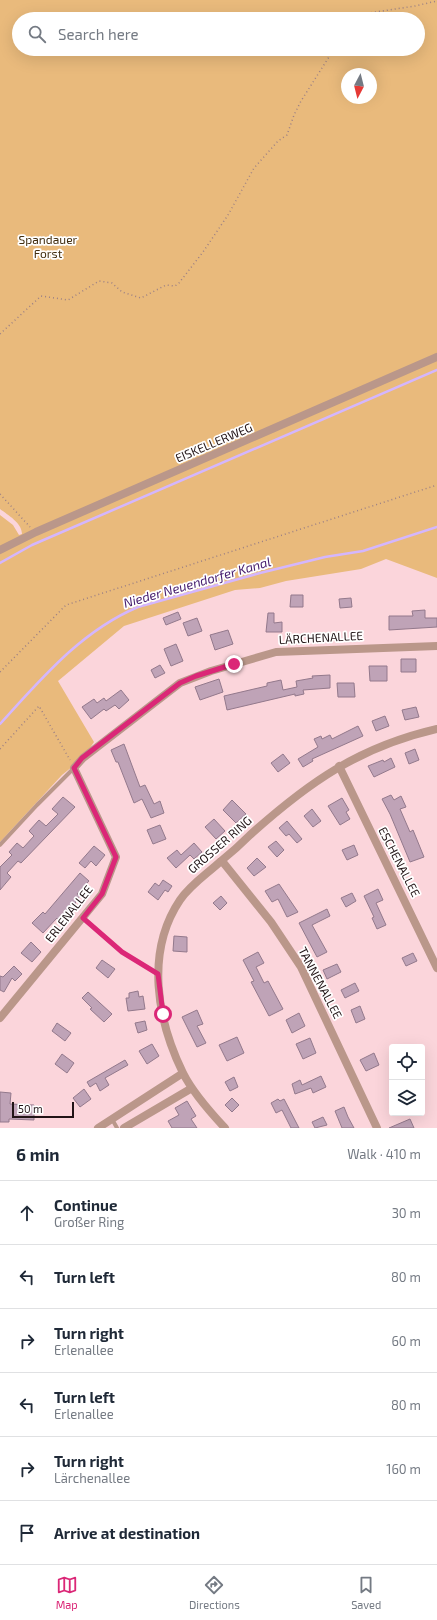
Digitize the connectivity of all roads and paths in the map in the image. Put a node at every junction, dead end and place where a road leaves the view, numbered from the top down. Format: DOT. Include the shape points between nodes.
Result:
graph roads {
  1 [pos="437,1"];
  2 [pos="376,12"];
  3 [pos="330,56"];
  4 [pos="0,334"];
  5 [pos="437,357"];
  6 [pos="437,485"];
  7 [pos="0,494"];
  8 [pos="36,532"];
  9 [pos="0,550"];
  10 [pos="437,646"];
  11 [pos="0,672"];
  12 [pos="437,729"];
  13 [pos="0,749"];
  14 [pos="339,766"];
  15 [pos="74,768"];
  16 [pos="0,845"];
  17 [pos="222,861"];
  18 [pos="83,918"];
  19 [pos="437,968"];
  20 [pos="158,974"];
  21 [pos="0,1018"];
  22 [pos="183,1073"];
  23 [pos="192,1088"];
  24 [pos="112,1119"];
  25 [pos="98,1128"];
  26 [pos="117,1128"];
  27 [pos="124,1128"];
  28 [pos="225,1128"];
  29 [pos="377,1128"];
  1 -- 2 [label="path"];
  3 -- 4 [label="path" via="301,101 288,135 278,141 254,168 228,215 179,283 175,286 166,285 141,298 122,292 112,283 100,281 68,300 41,296"];
  5 -- 8 [label="street, EISKELLERWEG"];
  6 -- 11 [label="path" via="66,605"];
  7 -- 8 [label="path"];
  8 -- 9 [label="street, EISKELLERWEG"];
  10 -- 15 [label="street, LÄRCHENALLEE" via="276,652 196,676 180,683 82,758"];
  12 -- 14 [label="street, GROSSER RING" via="393,742"];
  13 -- 15 [label="path" via="39,706"];
  14 -- 17 [label="street, GROSSER RING" via="311,783"];
  14 -- 19 [label="street, ESCHENALLEE"];
  15 -- 16 [label="lane"];
  15 -- 18 [label="street, ERLENALLEE" via="116,857 102,894"];
  17 -- 20 [label="street, GROSSER RING" via="180,899 168,919 159,951"];
  17 -- 29 [label="street, TANNENALLEE" via="271,922 301,967"];
  18 -- 20 [label="path" via="122,952"];
  18 -- 21 [label="street, ERLENALLEE"];
  20 -- 22 [label="street, GROSSER RING" via="168,1034"];
  22 -- 23 [label="street, GROSSER RING"];
  22 -- 24 [label="street"];
  23 -- 27 [label="street"];
  23 -- 28 [label="street, GROSSER RING"];
  24 -- 25 [label="street"];
  24 -- 26 [label="lane"];
}
